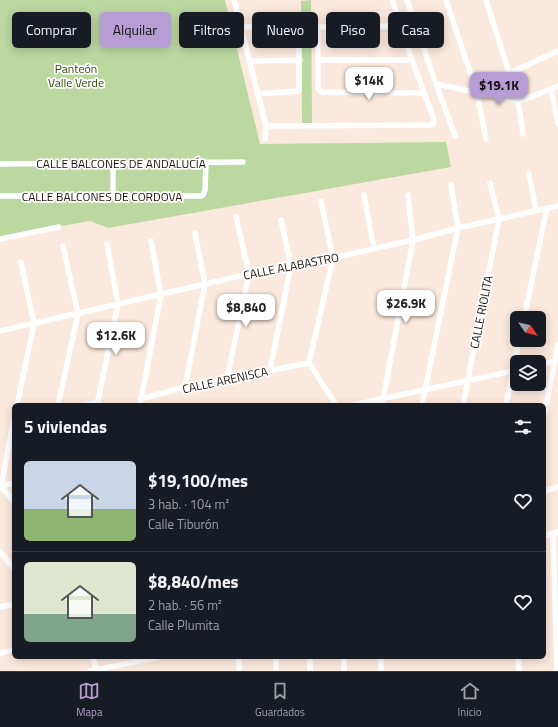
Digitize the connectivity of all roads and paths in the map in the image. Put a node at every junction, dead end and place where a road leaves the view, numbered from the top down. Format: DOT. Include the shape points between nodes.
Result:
graph roads {
  1 [pos="234,0"];
  2 [pos="392,0"];
  3 [pos="407,0"];
  4 [pos="446,0"];
  5 [pos="486,0"];
  6 [pos="237,12"];
  7 [pos="396,12"];
  8 [pos="388,26"];
  9 [pos="244,27"];
  10 [pos="244,40"];
  11 [pos="408,48"];
  12 [pos="558,51"];
  13 [pos="300,60"];
  14 [pos="318,60"];
  15 [pos="412,60"];
  16 [pos="249,61"];
  17 [pos="510,73"];
  18 [pos="436,84"];
  19 [pos="558,86"];
  20 [pos="551,89"];
  21 [pos="424,92"];
  22 [pos="477,92"];
  23 [pos="257,94"];
  24 [pos="518,101"];
  25 [pos="558,124"];
  26 [pos="266,126"];
  27 [pos="523,134"];
  28 [pos="455,136"];
  29 [pos="265,139"];
  30 [pos="486,139"];
  31 [pos="243,162"];
  32 [pos="206,163"];
  33 [pos="0,164"];
  34 [pos="113,164"];
  35 [pos="529,174"];
  36 [pos="490,183"];
  37 [pos="450,185"];
  38 [pos="364,195"];
  39 [pos="408,195"];
  40 [pos="0,196"];
  41 [pos="113,196"];
  42 [pos="321,201"];
  43 [pos="558,206"];
  44 [pos="547,208"];
  45 [pos="536,210"];
  46 [pos="236,217"];
  47 [pos="499,219"];
  48 [pos="281,220"];
  49 [pos="59,227"];
  50 [pos="458,228"];
  51 [pos="195,234"];
  52 [pos="0,239"];
  53 [pos="413,240"];
  54 [pos="151,241"];
  55 [pos="107,244"];
  56 [pos="64,246"];
  57 [pos="374,249"];
  58 [pos="333,258"];
  59 [pos="21,262"];
  60 [pos="290,266"];
  61 [pos="249,274"];
  62 [pos="205,284"];
  63 [pos="161,295"];
  64 [pos="118,304"];
  65 [pos="525,311"];
  66 [pos="78,314"];
  67 [pos="34,324"];
  68 [pos="0,331"];
  69 [pos="558,345"];
  70 [pos="556,361"];
  71 [pos="309,363"];
  72 [pos="546,363"];
  73 [pos="270,370"];
  74 [pos="510,371"];
  75 [pos="227,378"];
  76 [pos="468,380"];
  77 [pos="185,387"];
  78 [pos="510,389"];
  79 [pos="425,390"];
  80 [pos="383,398"];
  81 [pos="141,402"];
  82 [pos="17,403"];
  83 [pos="58,403"];
  84 [pos="98,403"];
  85 [pos="335,403"];
  86 [pos="362,403"];
  87 [pos="382,403"];
  88 [pos="422,403"];
  89 [pos="463,403"];
  90 [pos="507,403"];
  91 [pos="546,405"];
  92 [pos="12,432"];
  93 [pos="12,483"];
  94 [pos="1,486"];
  95 [pos="558,487"];
  96 [pos="546,490"];
  97 [pos="12,500"];
  98 [pos="556,533"];
  99 [pos="546,536"];
  100 [pos="0,551"];
  101 [pos="12,566"];
  102 [pos="12,604"];
  103 [pos="0,607"];
  104 [pos="12,650"];
  105 [pos="0,653"];
  106 [pos="93,659"];
  107 [pos="150,659"];
  108 [pos="239,659"];
  109 [pos="276,659"];
  110 [pos="310,659"];
  111 [pos="344,659"];
  112 [pos="381,659"];
  113 [pos="518,659"];
  114 [pos="94,671"];
  115 [pos="239,671"];
  116 [pos="276,671"];
  117 [pos="310,671"];
  118 [pos="344,671"];
  119 [pos="381,671"];
  120 [pos="518,671"];
  121 [pos="557,671"];
  1 -- 6 [label="street"];
  2 -- 7 [label="street"];
  3 -- 18 [label="street"];
  4 -- 22 [label="street"];
  5 -- 17 [label="street"];
  8 -- 14 [label="street" via="318,28"];
  9 -- 13 [label="street" via="298,28"];
  10 -- 16 [label="street"];
  11 -- 15 [label="street"];
  12 -- 17 [label="street"];
  13 -- 16 [label="street"];
  13 -- 23 [label="street" via="299,91"];
  14 -- 15 [label="street"];
  14 -- 21 [label="street" via="321,92"];
  15 -- 21 [label="street"];
  16 -- 23 [label="street"];
  17 -- 24 [label="street"];
  18 -- 22 [label="street"];
  18 -- 28 [label="street"];
  19 -- 20 [label="street"];
  20 -- 24 [label="street"];
  20 -- 25 [label="street"];
  21 -- 26 [label="street" via="434,120 432,125"];
  22 -- 24 [label="street"];
  22 -- 30 [label="street"];
  23 -- 26 [label="street"];
  24 -- 27 [label="street"];
  26 -- 29 [label="street"];
  31 -- 32 [label="street, CALLE BALCONES DE ANDALUCÍA"];
  32 -- 34 [label="street, CALLE BALCONES DE ANDALUCÍA"];
  32 -- 41 [label="street, CALLE BALCONES DE CORDOVA" via="203,195"];
  33 -- 34 [label="street, CALLE BALCONES DE ANDALUCÍA"];
  34 -- 41 [label="street"];
  35 -- 45 [label="street"];
  36 -- 47 [label="street"];
  37 -- 50 [label="street"];
  38 -- 57 [label="street"];
  39 -- 53 [label="street"];
  40 -- 41 [label="street, CALLE BALCONES DE CORDOVA"];
  42 -- 58 [label="street"];
  43 -- 44 [label="street, CALLE ALABASTRO"];
  44 -- 45 [label="street, CALLE ALABASTRO"];
  44 -- 65 [label="street"];
  45 -- 47 [label="street, CALLE ALABASTRO"];
  46 -- 61 [label="street"];
  47 -- 50 [label="street, CALLE ALABASTRO"];
  47 -- 76 [label="street, CALLE RIOLITA"];
  48 -- 60 [label="street"];
  49 -- 52 [label="street"];
  50 -- 53 [label="street, CALLE ALABASTRO"];
  50 -- 79 [label="street"];
  51 -- 62 [label="street"];
  53 -- 57 [label="street, CALLE ALABASTRO"];
  53 -- 80 [label="street"];
  54 -- 63 [label="street"];
  55 -- 64 [label="street"];
  56 -- 66 [label="street"];
  57 -- 58 [label="street, CALLE ALABASTRO"];
  58 -- 60 [label="street, CALLE ALABASTRO"];
  58 -- 71 [label="street"];
  59 -- 67 [label="street"];
  60 -- 61 [label="street, CALLE ALABASTRO"];
  60 -- 73 [label="street"];
  61 -- 62 [label="street, CALLE ALABASTRO"];
  61 -- 75 [label="street"];
  62 -- 63 [label="street, CALLE ALABASTRO"];
  62 -- 77 [label="street"];
  63 -- 64 [label="street, CALLE ALABASTRO"];
  63 -- 81 [label="street"];
  64 -- 66 [label="street, CALLE ALABASTRO"];
  64 -- 84 [label="street"];
  66 -- 67 [label="street, CALLE ALABASTRO"];
  66 -- 83 [label="street"];
  67 -- 68 [label="street, CALLE ALABASTRO"];
  67 -- 82 [label="street"];
  69 -- 70 [label="street"];
  70 -- 72 [label="street"];
  70 -- 91 [label="street"];
  71 -- 73 [label="street, CALLE ARENISCA"];
  71 -- 85 [label="street"];
  73 -- 75 [label="street, CALLE ARENISCA"];
  74 -- 76 [label="street"];
  75 -- 77 [label="street, CALLE ARENISCA"];
  76 -- 79 [label="street"];
  76 -- 89 [label="street, CALLE RIOLITA"];
  77 -- 81 [label="street, CALLE ARENISCA"];
  78 -- 90 [label="street"];
  79 -- 80 [label="street"];
  79 -- 88 [label="street"];
  80 -- 86 [label="street"];
  80 -- 87 [label="street"];
  92 -- 94 [label="street"];
  93 -- 94 [label="street"];
  94 -- 97 [label="street"];
  95 -- 96 [label="street"];
  98 -- 99 [label="street"];
  98 -- 121 [label="street"];
  100 -- 101 [label="street"];
  102 -- 103 [label="street"];
  104 -- 105 [label="street"];
  106 -- 114 [label="street"];
  107 -- 114 [label="street"];
  108 -- 115 [label="street"];
  109 -- 116 [label="street"];
  110 -- 117 [label="street"];
  111 -- 118 [label="street"];
  112 -- 119 [label="street"];
  113 -- 120 [label="street"];
}
